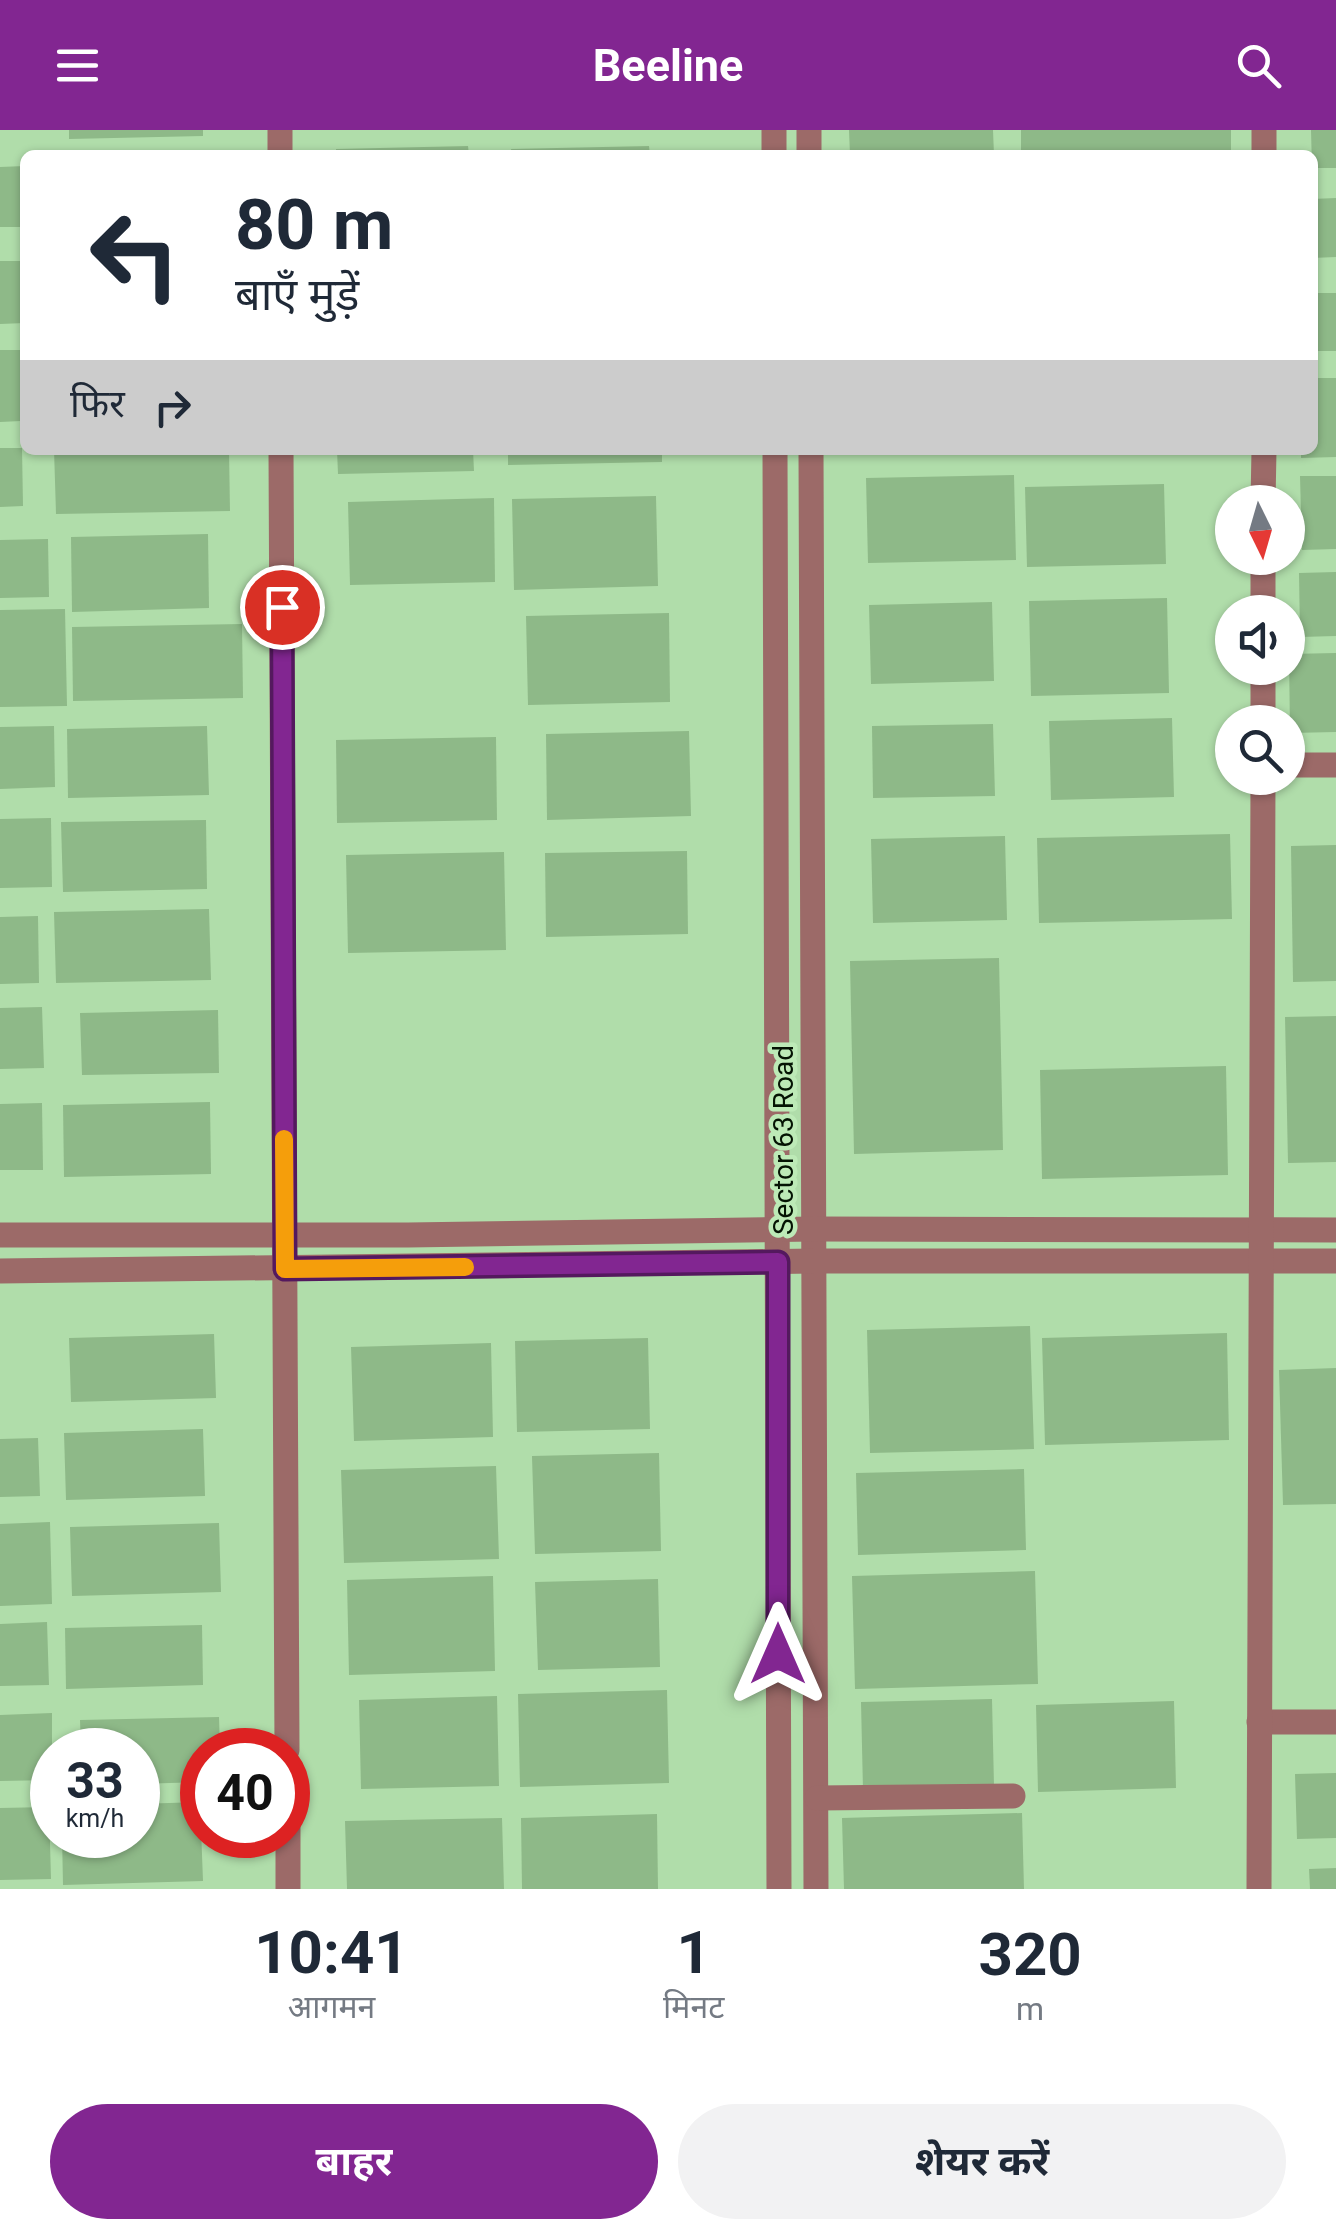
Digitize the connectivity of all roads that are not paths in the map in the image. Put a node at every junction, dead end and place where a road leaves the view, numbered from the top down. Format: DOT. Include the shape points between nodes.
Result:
graph roads {
  1 [pos="281,455"];
  2 [pos="775,455"];
  3 [pos="810,455"];
  4 [pos="1264,455"];
  5 [pos="1264,485"];
  6 [pos="1305,765"];
  7 [pos="1336,766"];
  8 [pos="1263,795"];
  9 [pos="814,1228"];
  10 [pos="777,1230"];
  11 [pos="1259,1230"];
  12 [pos="1336,1230"];
  13 [pos="0,1235"];
  14 [pos="285,1235"];
  15 [pos="814,1261"];
  16 [pos="1259,1261"];
  17 [pos="1336,1261"];
  18 [pos="778,1262"];
  19 [pos="285,1269"];
  20 [pos="0,1270"];
  21 [pos="1259,1722"];
  22 [pos="1336,1722"];
  23 [pos="287,1728"];
  24 [pos="1014,1796"];
  25 [pos="817,1798"];
  26 [pos="288,1858"];
  27 [pos="288,1889"];
  28 [pos="779,1889"];
  29 [pos="816,1889"];
  30 [pos="1259,1889"];
  1 -- 14 [label="street"];
  2 -- 10 [label="street, Sector 63 Road"];
  3 -- 9 [label="street, Sector 63 Road"];
  4 -- 5 [label="street"];
  6 -- 7 [label="street"];
  8 -- 11 [label="street"];
  9 -- 10 [label="street"];
  9 -- 11 [label="street"];
  9 -- 15 [label="street, Sector 63 Road"];
  10 -- 14 [label="street"];
  10 -- 18 [label="street, Sector 63 Road"];
  11 -- 12 [label="street"];
  11 -- 16 [label="street"];
  13 -- 14 [label="street"];
  14 -- 19 [label="street"];
  15 -- 16 [label="street"];
  15 -- 18 [label="street"];
  15 -- 25 [label="street, Sector 63 Road"];
  16 -- 17 [label="street"];
  16 -- 21 [label="street"];
  18 -- 19 [label="street"];
  18 -- 28 [label="street, Sector 63 Road"];
  19 -- 20 [label="street"];
  19 -- 23 [label="street"];
  21 -- 22 [label="street"];
  21 -- 30 [label="street"];
  24 -- 25 [label="street"];
  25 -- 29 [label="street, Sector 63 Road"];
  26 -- 27 [label="street"];
}
